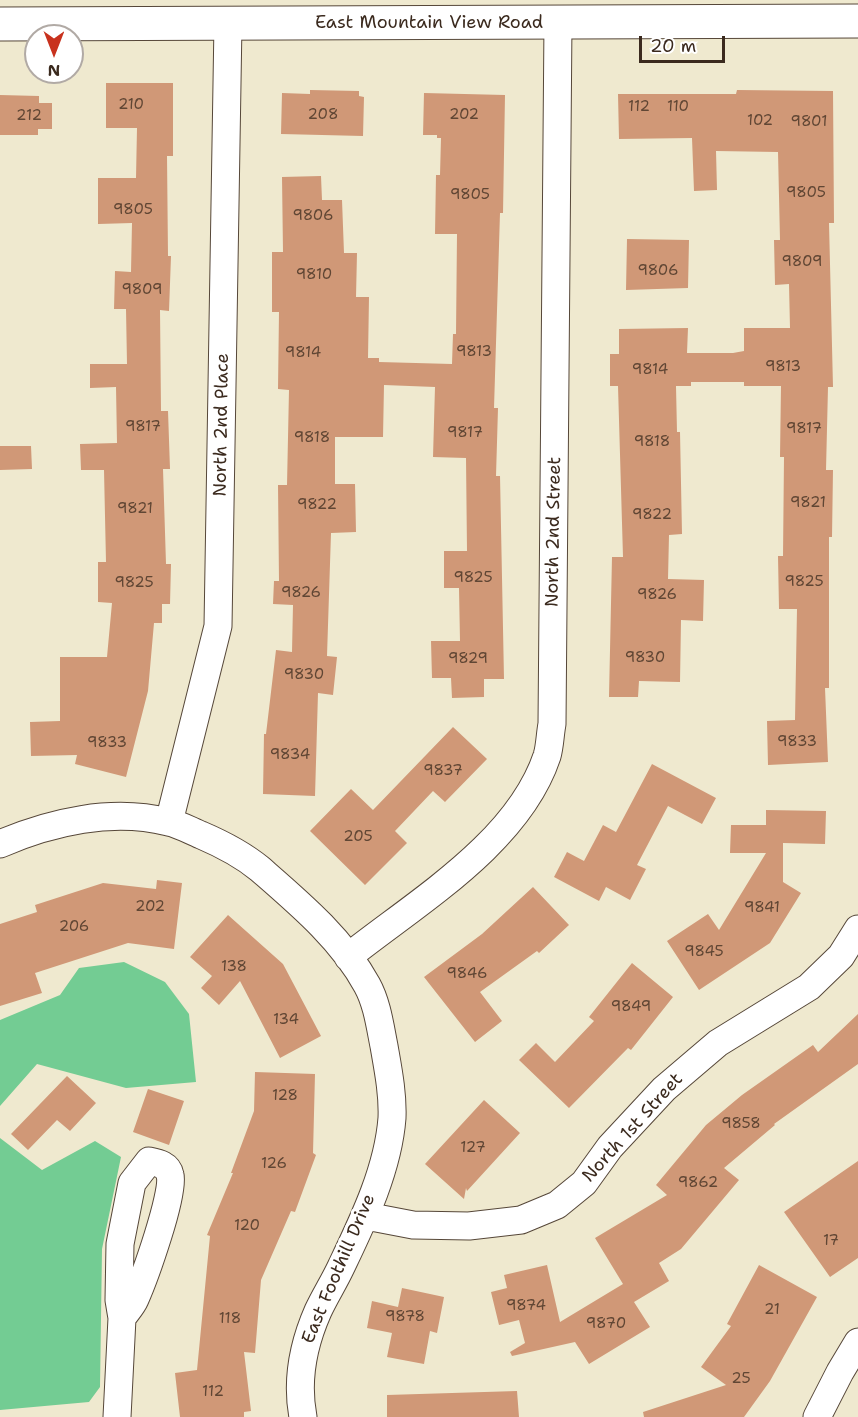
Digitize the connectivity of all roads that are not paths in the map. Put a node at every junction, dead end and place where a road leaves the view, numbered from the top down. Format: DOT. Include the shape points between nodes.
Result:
graph roads {
  1 [pos="574,15"];
  2 [pos="858,21"];
  3 [pos="228,23"];
  4 [pos="0,24"];
  5 [pos="169,822"];
  6 [pos="0,844"];
  7 [pos="858,929"];
  8 [pos="348,957"];
  9 [pos="366,1216"];
  10 [pos="122,1318"];
  11 [pos="858,1342"];
  12 [pos="117,1417"];
  13 [pos="303,1417"];
  14 [pos="817,1417"];
  1 -- 2 [label="street, East Mountain View Road"];
  1 -- 3 [label="street, East Mountain View Road"];
  1 -- 8 [label="street, North 2nd Street" via="552,724 547,755 530,792 489,842 449,880"];
  3 -- 4 [label="street, East Mountain View Road"];
  3 -- 5 [label="street, North 2nd Place" via="218,626"];
  5 -- 6 [label="street, East Foothill Drive" via="86,819 57,823"];
  5 -- 8 [label="street, East Foothill Drive" via="250,861 308,912"];
  7 -- 9 [label="street, North 1st Street" via="841,956 809,987 718,1043 664,1089 584,1183 557,1205 520,1220 469,1226 413,1225"];
  8 -- 9 [label="street, East Foothill Drive" via="368,986 380,1025 392,1117 385,1157"];
  9 -- 13 [label="street, East Foothill Drive" via="318,1310 304,1351 299,1376"];
  10 -- 10 [label="street" via="134,1302 159,1233 171,1186 170,1173 163,1164 149,1161 132,1183 120,1244 118,1300"];
  10 -- 12 [label="street"];
  11 -- 14 [label="street"];
}
